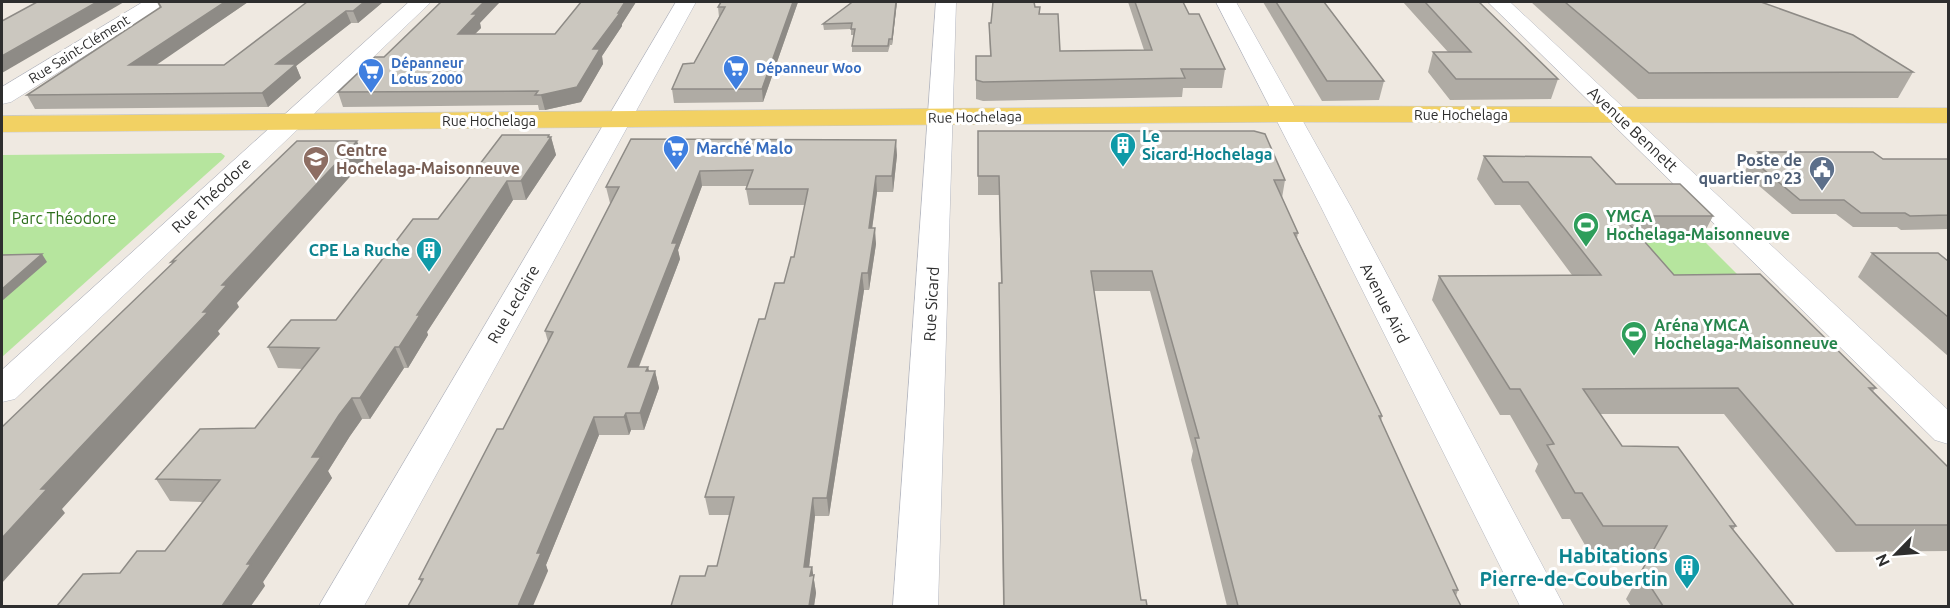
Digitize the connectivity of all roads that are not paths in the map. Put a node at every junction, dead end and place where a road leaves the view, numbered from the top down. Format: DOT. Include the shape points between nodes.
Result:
graph roads {
  1 [pos="157,2"];
  2 [pos="421,2"];
  3 [pos="686,2"];
  4 [pos="946,2"];
  5 [pos="1226,2"];
  6 [pos="1498,2"];
  7 [pos="2,97"];
  8 [pos="1948,116"];
  9 [pos="2,124"];
  10 [pos="1291,124"];
  11 [pos="1628,124"];
  12 [pos="941,127"];
  13 [pos="614,129"];
  14 [pos="279,131"];
  15 [pos="1948,131"];
  16 [pos="2,142"];
  17 [pos="2,390"];
  18 [pos="1948,431"];
  19 [pos="341,606"];
  20 [pos="915,606"];
  21 [pos="1542,606"];
  1 -- 7 [label="street, Rue Saint-Clément"];
  2 -- 14 [label="street, Rue Théodore"];
  3 -- 13 [label="street, Rue Leclaire"];
  4 -- 12 [label="street, Rue Sicard"];
  5 -- 10 [label="street, Avenue Aird"];
  6 -- 11 [label="street, Avenue Bennett"];
  8 -- 11 [label="main road, Rue Hochelaga"];
  9 -- 14 [label="main road, Rue Hochelaga"];
  10 -- 11 [label="main road, Rue Hochelaga"];
  10 -- 12 [label="main road, Rue Hochelaga"];
  10 -- 21 [label="street, Avenue Aird"];
  11 -- 15 [label="main road, Rue Hochelaga"];
  11 -- 18 [label="street, Avenue Bennett"];
  12 -- 13 [label="main road, Rue Hochelaga"];
  12 -- 20 [label="street, Rue Sicard"];
  13 -- 14 [label="main road, Rue Hochelaga"];
  13 -- 19 [label="street, Rue Leclaire"];
  14 -- 16 [label="main road, Rue Hochelaga"];
  14 -- 17 [label="street, Rue Théodore"];
}
